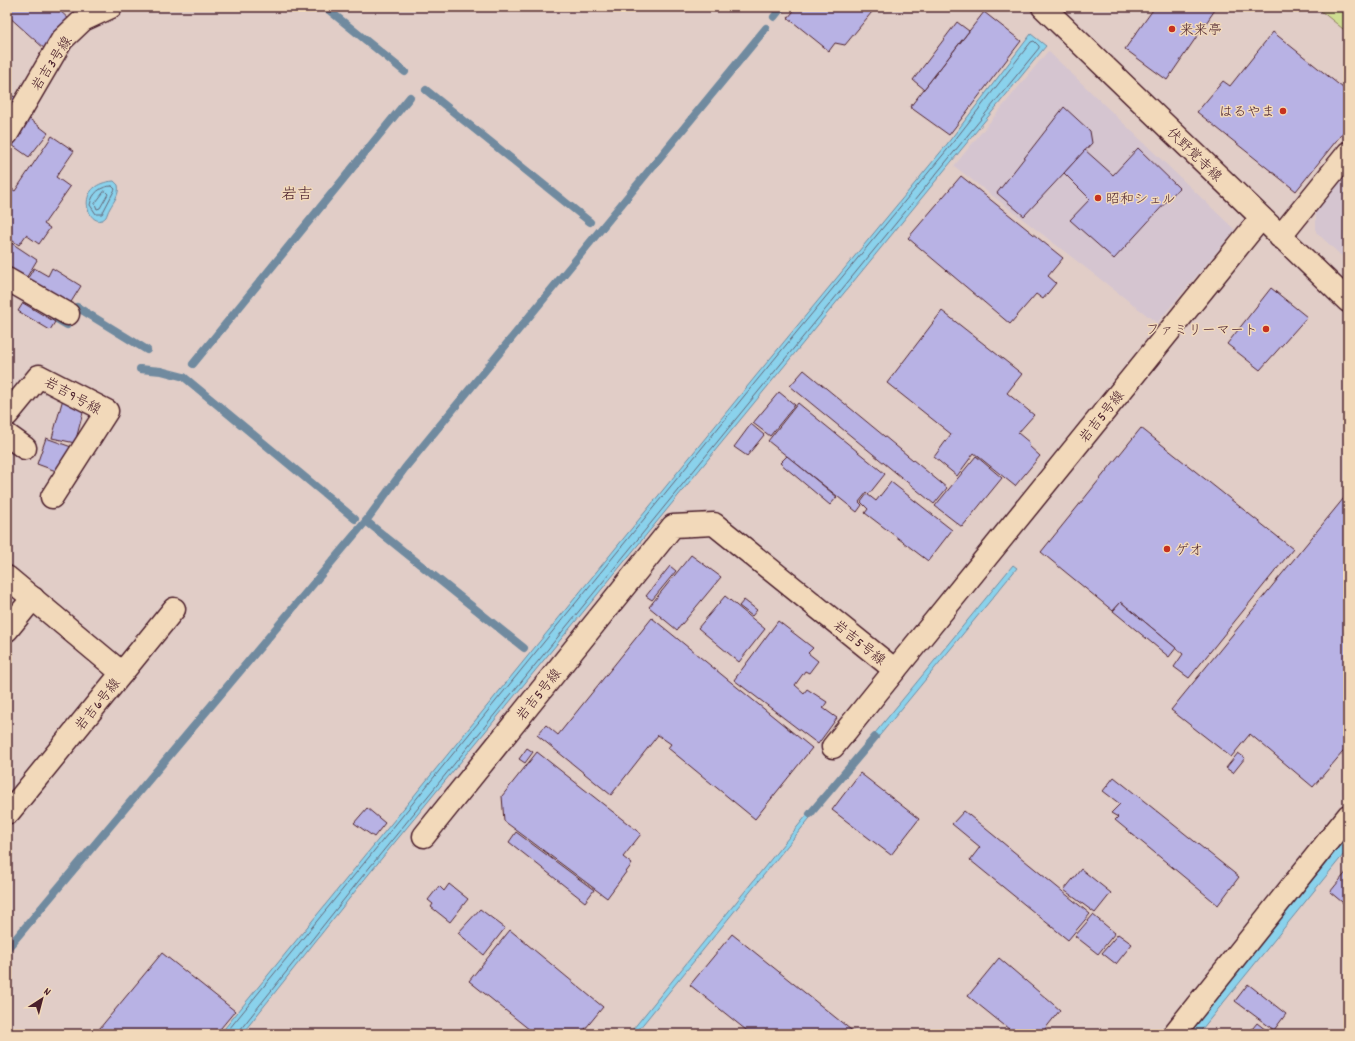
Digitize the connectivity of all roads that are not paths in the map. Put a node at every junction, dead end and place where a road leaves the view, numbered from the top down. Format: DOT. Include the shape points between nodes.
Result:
graph roads {
  1 [pos="111,7"];
  2 [pos="1043,7"];
  3 [pos="7,134"];
  4 [pos="1348,153"];
  5 [pos="1261,218"];
  6 [pos="1280,237"];
  7 [pos="7,278"];
  8 [pos="1348,301"];
  9 [pos="68,314"];
  10 [pos="7,415"];
  11 [pos="7,435"];
  12 [pos="25,448"];
  13 [pos="52,497"];
  14 [pos="7,577"];
  15 [pos="33,598"];
  16 [pos="174,610"];
  17 [pos="7,630"];
  18 [pos="895,670"];
  19 [pos="122,673"];
  20 [pos="833,747"];
  21 [pos="7,810"];
  22 [pos="1348,816"];
  23 [pos="424,836"];
  24 [pos="1174,1034"];
  1 -- 3 [label="street, 岩吉3号線" via="83,20 62,40"];
  2 -- 5 [label="street, 伏野覚寺線"];
  4 -- 6 [label="street"];
  5 -- 6 [label="street, 伏野覚寺線"];
  5 -- 18 [label="street, 岩吉5号線"];
  6 -- 8 [label="street, 伏野覚寺線"];
  7 -- 9 [label="street"];
  10 -- 13 [label="street, 岩吉9号線" via="39,376 106,411"];
  11 -- 12 [label="street"];
  14 -- 15 [label="street, 岩吉6号線"];
  15 -- 17 [label="street"];
  15 -- 19 [label="street, 岩吉6号線"];
  16 -- 19 [label="street"];
  18 -- 20 [label="street"];
  18 -- 23 [label="street, 岩吉5号線" via="714,524 673,526"];
  19 -- 21 [label="street, 岩吉6号線" via="9,812"];
  22 -- 24 [label="street"];
}
